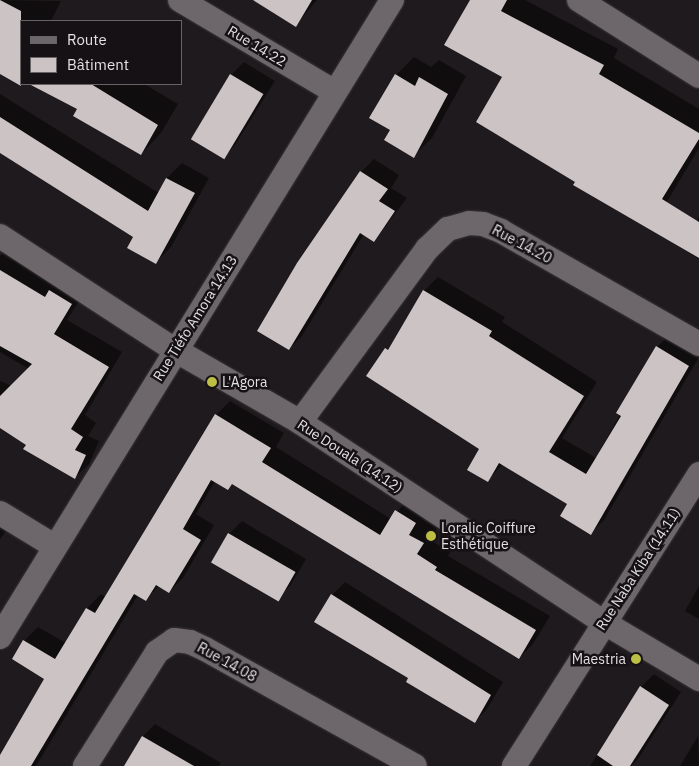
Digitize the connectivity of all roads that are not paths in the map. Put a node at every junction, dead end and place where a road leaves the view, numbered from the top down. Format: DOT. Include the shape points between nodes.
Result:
graph roads {
  1 [pos="180,0"];
  2 [pos="392,0"];
  3 [pos="580,0"];
  4 [pos="699,76"];
  5 [pos="335,92"];
  6 [pos="0,236"];
  7 [pos="699,344"];
  8 [pos="175,350"];
  9 [pos="300,422"];
  10 [pos="699,474"];
  11 [pos="0,513"];
  12 [pos="54,546"];
  13 [pos="603,622"];
  14 [pos="0,637"];
  15 [pos="699,679"];
  16 [pos="85,766"];
  17 [pos="415,766"];
  18 [pos="514,766"];
  1 -- 5 [label="street, Rue 14.22"];
  2 -- 5 [label="street, Rue Tiéfo Amora 14.13"];
  3 -- 4 [label="street"];
  5 -- 8 [label="street, Rue Tiéfo Amora 14.13"];
  6 -- 8 [label="street, Rue Douala (14.12)"];
  7 -- 9 [label="street, Rue 14.20" via="500,230 469,223 448,229 426,249"];
  8 -- 9 [label="street, Rue Douala (14.12)"];
  8 -- 12 [label="street, Rue Tiéfo Amora 14.13"];
  9 -- 13 [label="street, Rue Douala (14.12)"];
  10 -- 13 [label="street, Rue Naba Kiba (14.11)"];
  11 -- 12 [label="street"];
  12 -- 14 [label="street, Rue Tiéfo Amora 14.13"];
  13 -- 15 [label="street, Rue Douala (14.12)"];
  13 -- 18 [label="street, Rue Naba Kiba (14.11)"];
  16 -- 17 [label="street, Rue 14.08" via="157,652 174,640 190,642 205,649"];
}
